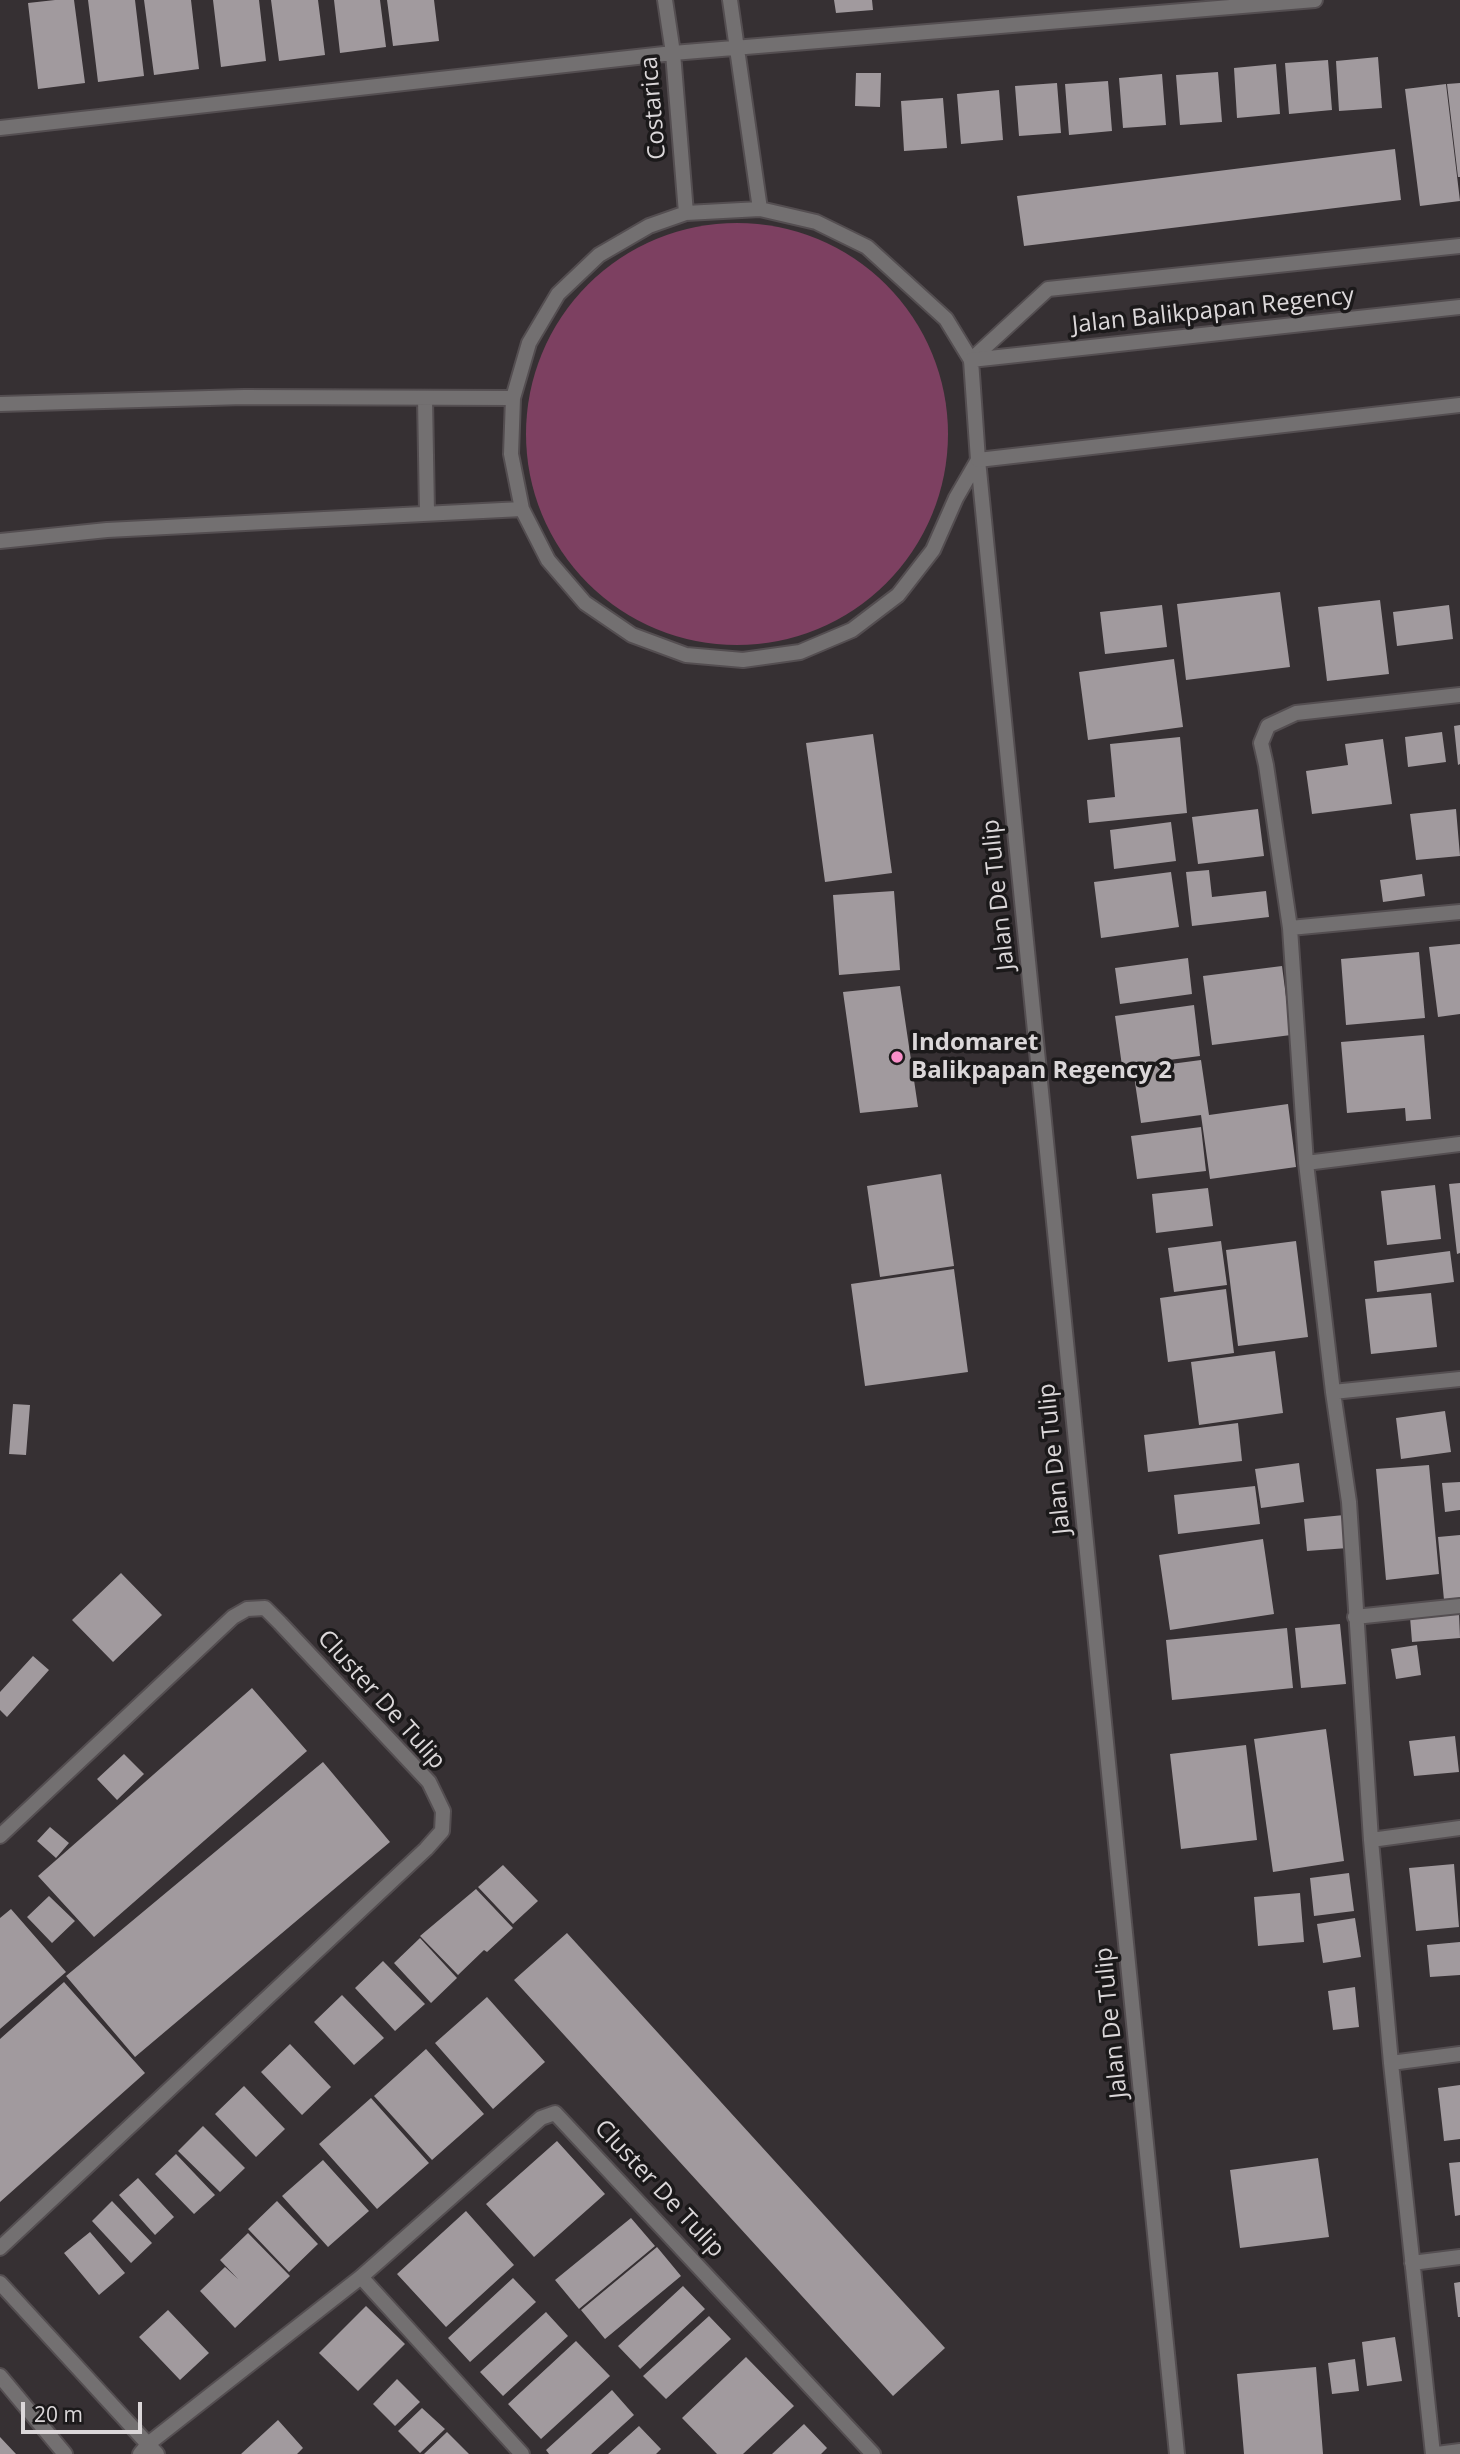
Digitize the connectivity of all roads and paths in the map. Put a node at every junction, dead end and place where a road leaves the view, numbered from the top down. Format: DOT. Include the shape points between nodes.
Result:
graph roads {
  1 [pos="666,0"];
  2 [pos="730,0"];
  3 [pos="1315,0"];
  4 [pos="736,48"];
  5 [pos="673,53"];
  6 [pos="0,128"];
  7 [pos="760,209"];
  8 [pos="686,213"];
  9 [pos="1460,246"];
  10 [pos="1460,307"];
  11 [pos="971,360"];
  12 [pos="425,398"];
  13 [pos="513,398"];
  14 [pos="0,404"];
  15 [pos="1460,405"];
  16 [pos="978,460"];
  17 [pos="522,509"];
  18 [pos="427,513"];
  19 [pos="0,541"];
  20 [pos="1460,695"];
  21 [pos="1460,912"];
  22 [pos="1290,928"];
  23 [pos="1460,1144"];
  24 [pos="1306,1163"];
  25 [pos="1460,1379"];
  26 [pos="1333,1392"];
  27 [pos="1460,1606"];
  28 [pos="1355,1617"];
  29 [pos="1460,1828"];
  30 [pos="0,1836"];
  31 [pos="1371,1840"];
  32 [pos="1460,2054"];
  33 [pos="1391,2063"];
  34 [pos="0,2248"];
  35 [pos="1460,2258"];
  36 [pos="1412,2263"];
  37 [pos="361,2277"];
  38 [pos="0,2283"];
  39 [pos="0,2376"];
  40 [pos="148,2451"];
  41 [pos="1460,2451"];
  42 [pos="65,2454"];
  43 [pos="522,2454"];
  44 [pos="873,2454"];
  45 [pos="1177,2454"];
  46 [pos="1435,2454"];
  1 -- 5 [label="street, Costarica"];
  2 -- 4 [label="street"];
  3 -- 4 [label="street"];
  4 -- 5 [label="street"];
  4 -- 7 [label="street"];
  5 -- 6 [label="street"];
  5 -- 8 [label="street, Costarica"];
  7 -- 8 [label="street"];
  7 -- 11 [label="street" via="816,222 867,247 946,319"];
  8 -- 13 [label="street" via="649,226 599,254 558,294 529,343"];
  9 -- 11 [label="street" via="1048,289"];
  10 -- 11 [label="street, Jalan Balikpapan Regency"];
  11 -- 16 [label="street, Jalan De Tulip"];
  12 -- 13 [label="street"];
  12 -- 14 [label="street" via="244,397"];
  12 -- 18 [label="street"];
  13 -- 17 [label="street" via="511,454"];
  15 -- 16 [label="street"];
  16 -- 17 [label="street" via="933,550 898,595 852,630 800,652 743,660 687,655 623,629 585,603 548,560"];
  16 -- 45 [label="street, Jalan De Tulip"];
  17 -- 18 [label="street"];
  18 -- 19 [label="street" via="107,530"];
  20 -- 22 [label="street" via="1296,713 1268,726 1261,743"];
  21 -- 22 [label="street"];
  22 -- 24 [label="street"];
  23 -- 24 [label="street"];
  24 -- 26 [label="street"];
  25 -- 26 [label="street"];
  26 -- 28 [label="street" via="1349,1502"];
  27 -- 28 [label="street"];
  28 -- 31 [label="street"];
  29 -- 31 [label="street"];
  30 -- 34 [label="street, Cluster De Tulip" via="233,1617 247,1609 265,1608 281,1623 429,1782 443,1811 442,1831 426,1849"];
  31 -- 33 [label="street"];
  32 -- 33 [label="street"];
  33 -- 36 [label="street"];
  35 -- 36 [label="street"];
  36 -- 46 [label="street"];
  37 -- 40 [label="street, Cluster De Tulip"];
  37 -- 43 [label="street"];
  37 -- 44 [label="street, Cluster De Tulip" via="541,2118 555,2113"];
  38 -- 40 [label="street, Cluster De Tulip"];
  39 -- 42 [label="street"];
  41 -- 46 [label="street"];
}
